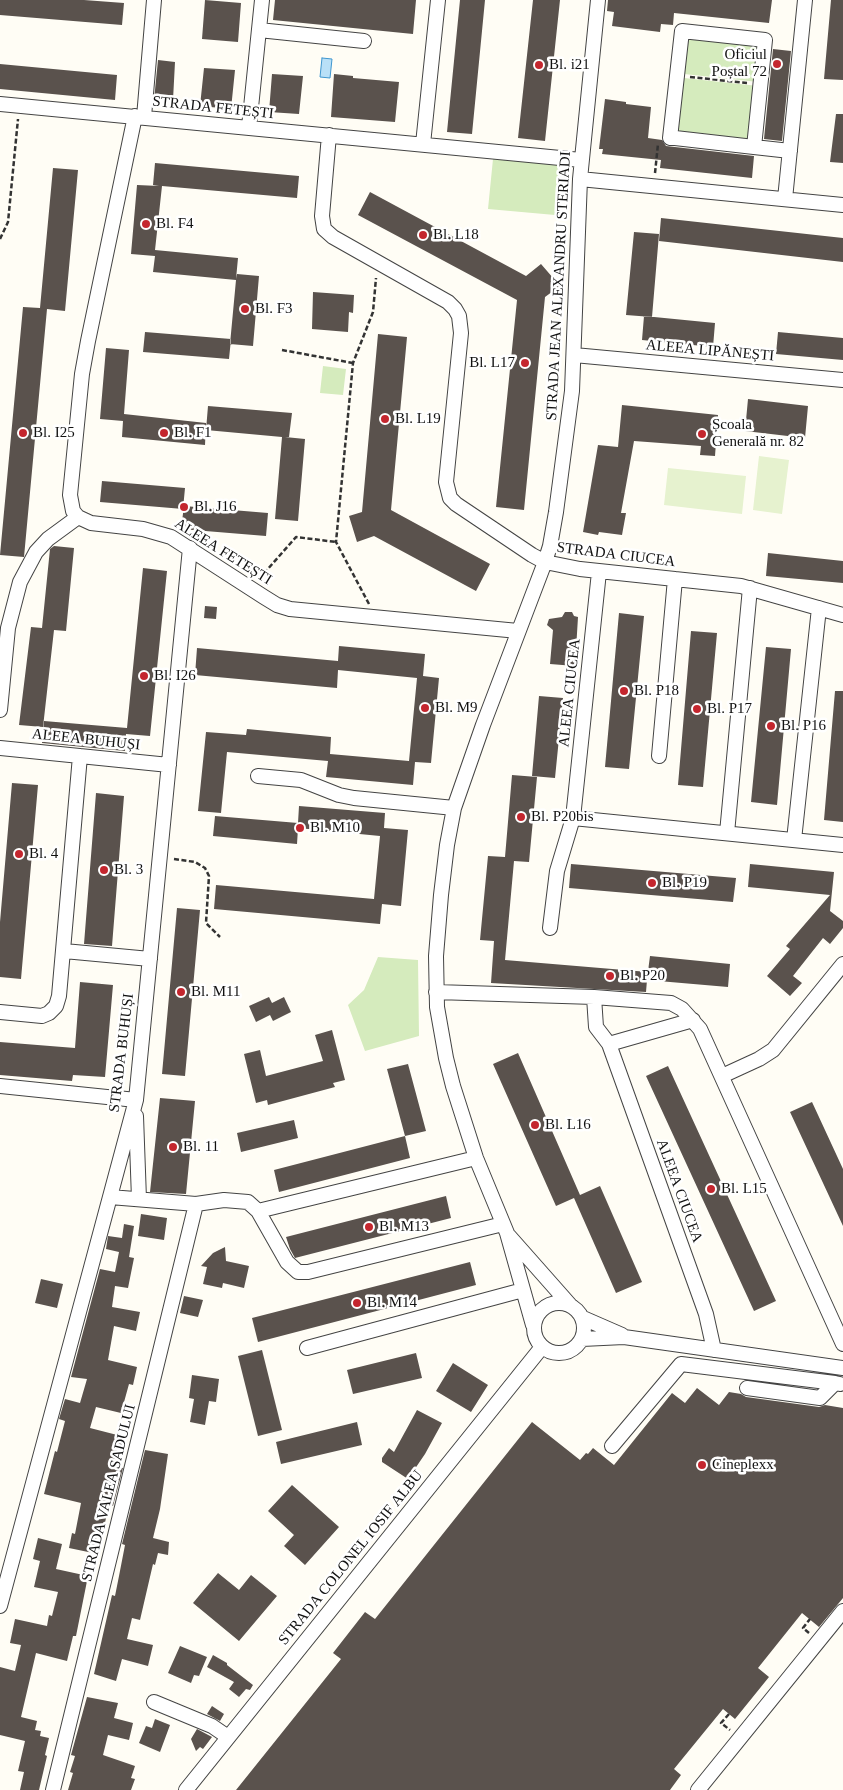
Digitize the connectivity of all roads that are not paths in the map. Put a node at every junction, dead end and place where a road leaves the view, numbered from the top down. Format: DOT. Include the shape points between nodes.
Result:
graph roads {
  1 [pos="154,0"];
  2 [pos="262,0"];
  3 [pos="438,0"];
  4 [pos="598,0"];
  5 [pos="805,0"];
  6 [pos="259,30"];
  7 [pos="364,41"];
  8 [pos="0,104"];
  9 [pos="140,117"];
  10 [pos="250,127"];
  11 [pos="329,135"];
  12 [pos="423,144"];
  13 [pos="754,147"];
  14 [pos="790,151"];
  15 [pos="581,160"];
  16 [pos="580,178"];
  17 [pos="785,199"];
  18 [pos="843,205"];
  19 [pos="574,355"];
  20 [pos="843,380"];
  21 [pos="78,517"];
  22 [pos="190,548"];
  23 [pos="545,562"];
  24 [pos="599,572"];
  25 [pos="675,579"];
  26 [pos="750,588"];
  27 [pos="818,608"];
  28 [pos="843,615"];
  29 [pos="518,631"];
  30 [pos="2,665"];
  31 [pos="0,710"];
  32 [pos="0,748"];
  33 [pos="80,756"];
  34 [pos="659,756"];
  35 [pos="169,765"];
  36 [pos="258,776"];
  37 [pos="454,808"];
  38 [pos="573,818"];
  39 [pos="726,833"];
  40 [pos="794,840"];
  41 [pos="843,845"];
  42 [pos="550,928"];
  43 [pos="64,951"];
  44 [pos="150,959"];
  45 [pos="843,964"];
  46 [pos="436,992"];
  47 [pos="594,997"];
  48 [pos="0,1012"];
  49 [pos="693,1020"];
  50 [pos="610,1044"];
  51 [pos="722,1076"];
  52 [pos="0,1086"];
  53 [pos="136,1100"];
  54 [pos="476,1158"];
  55 [pos="110,1197"];
  56 [pos="139,1199"];
  57 [pos="196,1204"];
  58 [pos="258,1211"];
  59 [pos="505,1229"];
  60 [pos="523,1290"];
  61 [pos="570,1305"];
  62 [pos="583,1318"];
  63 [pos="533,1325"];
  64 [pos="624,1337"];
  65 [pos="582,1339"];
  66 [pos="843,1344"];
  67 [pos="542,1347"];
  68 [pos="307,1348"];
  69 [pos="714,1350"];
  70 [pos="843,1368"];
  71 [pos="839,1384"];
  72 [pos="747,1388"];
  73 [pos="612,1446"];
  74 [pos="0,1606"];
  75 [pos="843,1611"];
  76 [pos="154,1702"];
  77 [pos="228,1737"];
  78 [pos="54,1790"];
  79 [pos="186,1790"];
  80 [pos="698,1790"];
  1 -- 9 [label="street"];
  2 -- 6 [label="street"];
  3 -- 12 [label="street"];
  4 -- 15 [label="street, STRADA JEAN ALEXANDRU STERIADI"];
  5 -- 14 [label="street"];
  6 -- 7 [label="street"];
  6 -- 10 [label="street"];
  8 -- 9 [label="street, STRADA FETEȘTI"];
  9 -- 10 [label="street, STRADA FETEȘTI"];
  9 -- 21 [label="street" via="82,374 70,494 73,511"];
  10 -- 11 [label="street, STRADA FETEȘTI"];
  11 -- 12 [label="street, STRADA FETEȘTI"];
  11 -- 23 [label="street, STRADA CIUCEA" via="322,216 324,229 448,302 459,316 461,333 446,473 450,498"];
  12 -- 15 [label="street, STRADA FETEȘTI"];
  13 -- 13 [label="street" via="670,138 682,31 765,40"];
  13 -- 14 [label="street"];
  14 -- 17 [label="street"];
  15 -- 16 [label="street, STRADA JEAN ALEXANDRU STERIADI"];
  16 -- 17 [label="street"];
  16 -- 19 [label="street, STRADA JEAN ALEXANDRU STERIADI"];
  17 -- 18 [label="street"];
  19 -- 20 [label="street, ALEEA LIPĂNEȘTI"];
  19 -- 23 [label="street, STRADA JEAN ALEXANDRU STERIADI" via="561,483"];
  21 -- 22 [label="street, ALEEA FETEȘTI" via="91,523 154,531"];
  21 -- 30 [label="street" via="48,539 27,568 14,601"];
  22 -- 29 [label="street, ALEEA FETEȘTI" via="277,605 290,609"];
  22 -- 35 [label="street, STRADA BUHUȘI"];
  23 -- 24 [label="street, STRADA CIUCEA"];
  23 -- 29 [label="street, STRADA JEAN ALEXANDRU STERIADI"];
  24 -- 25 [label="street, STRADA CIUCEA"];
  24 -- 38 [label="street, ALEEA CIUCEA"];
  25 -- 26 [label="street, STRADA CIUCEA"];
  25 -- 34 [label="street"];
  26 -- 27 [label="street, STRADA CIUCEA"];
  26 -- 39 [label="street"];
  27 -- 28 [label="street, STRADA CIUCEA"];
  27 -- 40 [label="street"];
  29 -- 37 [label="street, STRADA JEAN ALEXANDRU STERIADI"];
  30 -- 31 [label="street"];
  32 -- 33 [label="street, ALEEA BUHUȘI"];
  33 -- 35 [label="street, ALEEA BUHUȘI"];
  33 -- 43 [label="street"];
  35 -- 44 [label="street, STRADA BUHUȘI"];
  36 -- 37 [label="street" via="301,780 339,796"];
  37 -- 46 [label="street, STRADA JEAN ALEXANDRU STERIADI" via="441,895"];
  38 -- 39 [label="street"];
  38 -- 42 [label="street, ALEEA CIUCEA" via="557,870"];
  39 -- 40 [label="street"];
  40 -- 41 [label="street"];
  43 -- 44 [label="street"];
  43 -- 48 [label="street" via="59,996 49,1013 42,1016"];
  44 -- 53 [label="street, STRADA BUHUȘI"];
  45 -- 51 [label="street" via="773,1050"];
  46 -- 47 [label="street"];
  46 -- 54 [label="street, STRADA JEAN ALEXANDRU STERIADI" via="446,1058"];
  47 -- 49 [label="street" via="671,1003"];
  47 -- 50 [label="street, ALEEA CIUCEA" via="596,1027"];
  49 -- 50 [label="street"];
  49 -- 51 [label="street"];
  50 -- 69 [label="street, ALEEA CIUCEA" via="706,1314"];
  51 -- 66 [label="street"];
  52 -- 53 [label="street"];
  53 -- 55 [label="street, STRADA BUHUȘI"];
  53 -- 56 [label="street"];
  54 -- 58 [label="street"];
  54 -- 59 [label="street, STRADA JEAN ALEXANDRU STERIADI"];
  55 -- 56 [label="street"];
  55 -- 74 [label="street, STRADA BUHUȘI"];
  56 -- 57 [label="street"];
  57 -- 58 [label="street" via="240,1200"];
  57 -- 78 [label="street, STRADA VALEA SADULUI"];
  58 -- 59 [label="street" via="287,1262 298,1272"];
  59 -- 60 [label="street, STRADA JEAN ALEXANDRU STERIADI"];
  59 -- 61 [label="street, STRADA JEAN ALEXANDRU STERIADI"];
  60 -- 63 [label="street, STRADA JEAN ALEXANDRU STERIADI"];
  60 -- 68 [label="street"];
  61 -- 62 [label="street"];
  61 -- 63 [label="street" via="562,1302 546,1306"];
  62 -- 64 [label="street"];
  62 -- 65 [label="street"];
  63 -- 67 [label="street"];
  64 -- 65 [label="street"];
  64 -- 69 [label="street"];
  65 -- 67 [label="street" via="574,1348 562,1353"];
  67 -- 77 [label="street, STRADA COLONEL IOSIF ALBU"];
  69 -- 70 [label="street"];
  71 -- 72 [label="street" via="820,1398"];
  71 -- 73 [label="street" via="681,1364"];
  75 -- 80 [label="street"];
  76 -- 77 [label="street" via="212,1726"];
  77 -- 79 [label="street, STRADA COLONEL IOSIF ALBU"];
}
